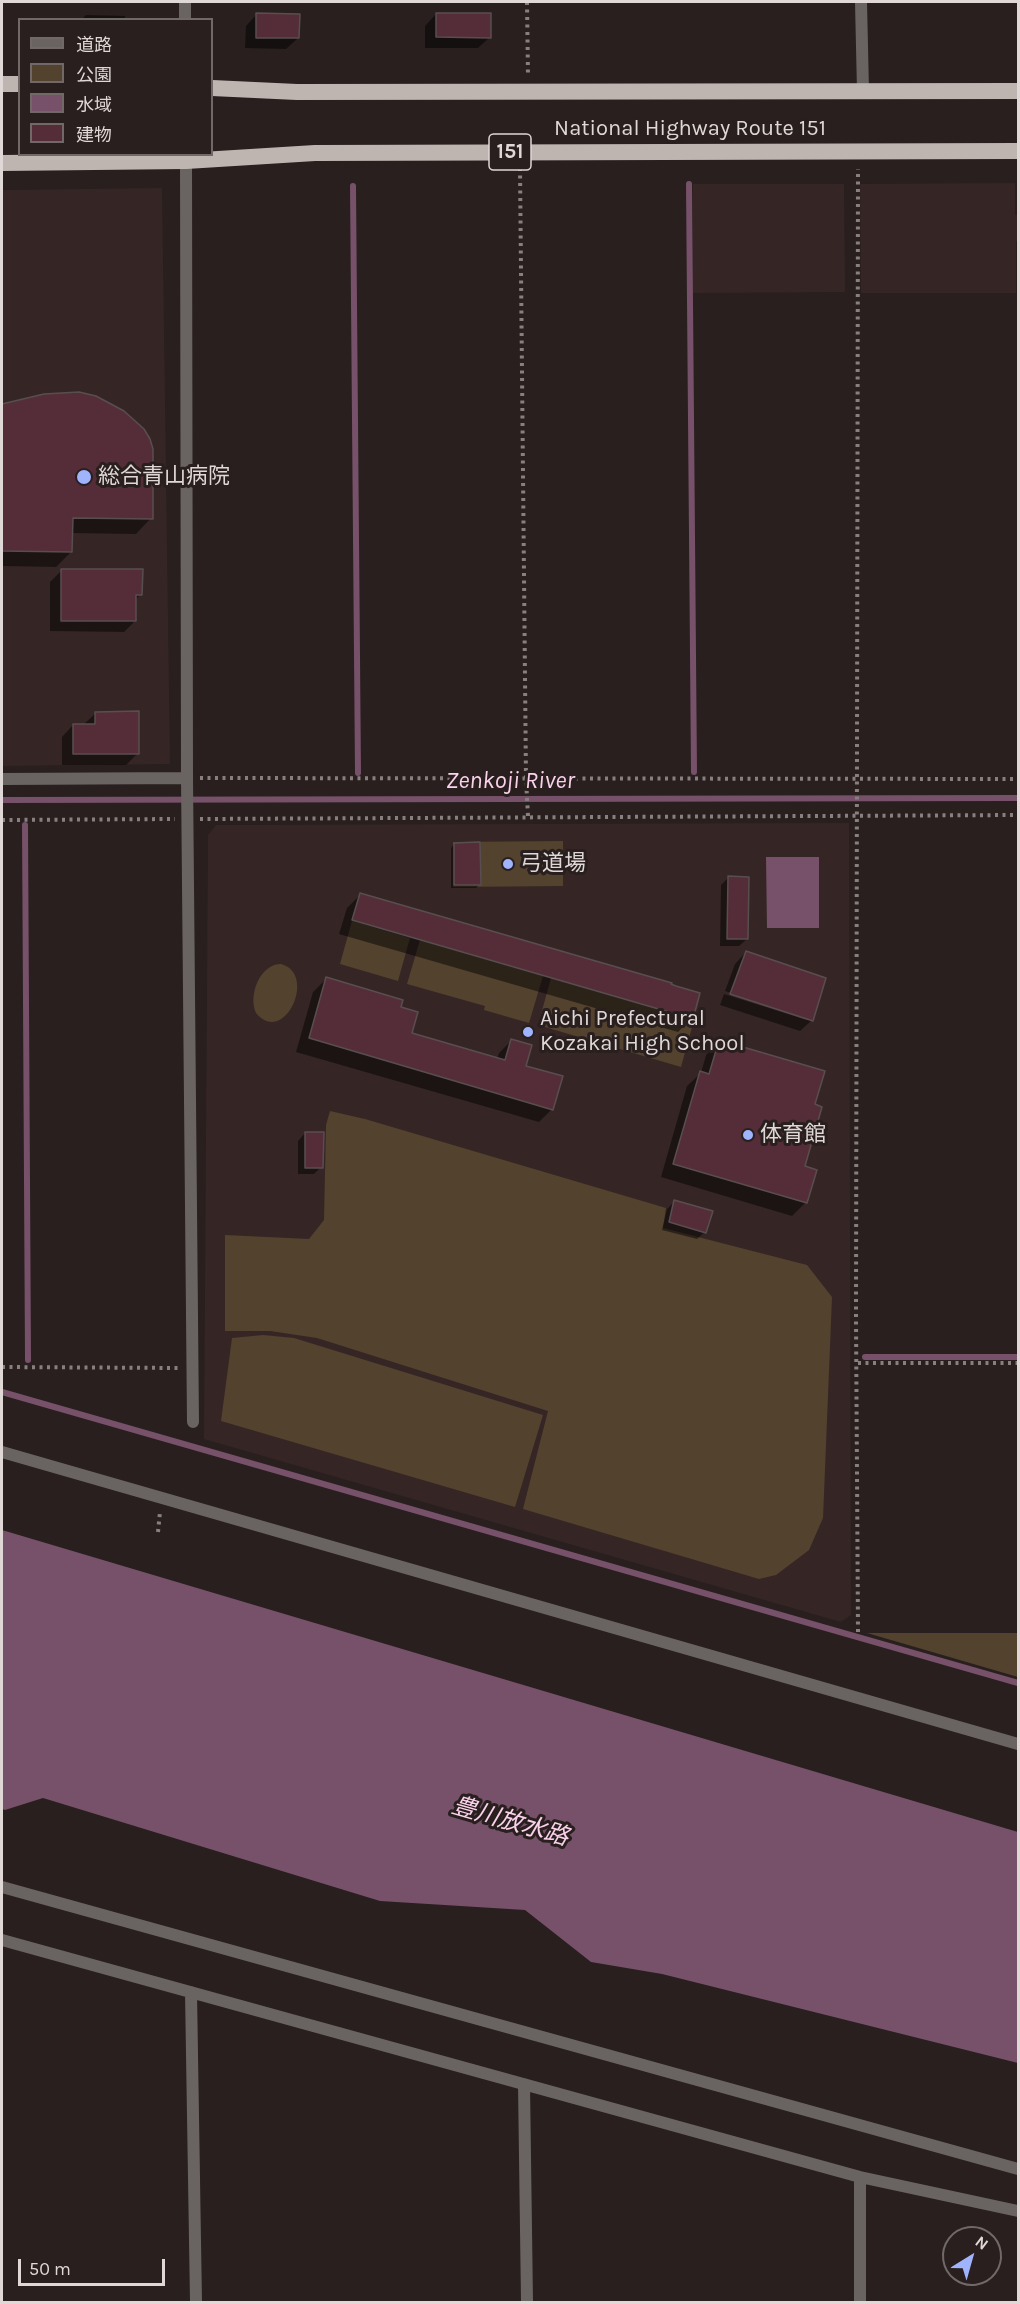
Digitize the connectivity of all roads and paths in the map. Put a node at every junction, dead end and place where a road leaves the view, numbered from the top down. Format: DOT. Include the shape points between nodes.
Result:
graph roads {
  1 [pos="185,2"];
  2 [pos="527,2"];
  3 [pos="861,2"];
  4 [pos="185,18"];
  5 [pos="2,84"];
  6 [pos="18,84"];
  7 [pos="213,88"];
  8 [pos="1018,91"];
  9 [pos="528,92"];
  10 [pos="863,92"];
  11 [pos="858,150"];
  12 [pos="1018,150"];
  13 [pos="520,152"];
  14 [pos="186,158"];
  15 [pos="2,163"];
  16 [pos="2,779"];
  17 [pos="526,779"];
  18 [pos="857,779"];
  19 [pos="1018,779"];
  20 [pos="187,784"];
  21 [pos="858,815"];
  22 [pos="1018,815"];
  23 [pos="188,816"];
  24 [pos="528,816"];
  25 [pos="2,820"];
  26 [pos="858,1363"];
  27 [pos="1018,1363"];
  28 [pos="2,1367"];
  29 [pos="193,1368"];
  30 [pos="193,1422"];
  31 [pos="2,1452"];
  32 [pos="858,1632"];
  33 [pos="1018,1744"];
  34 [pos="2,1887"];
  35 [pos="2,1940"];
  36 [pos="191,1992"];
  37 [pos="524,2084"];
  38 [pos="1018,2169"];
  39 [pos="860,2176"];
  40 [pos="1018,2211"];
  41 [pos="196,2302"];
  42 [pos="527,2302"];
  43 [pos="860,2302"];
  1 -- 4 [label="street"];
  2 -- 9 [label="path"];
  3 -- 10 [label="street"];
  5 -- 6 [label="highway"];
  7 -- 9 [label="highway, National Highway Route 151"];
  8 -- 10 [label="highway, National Highway Route 151"];
  9 -- 10 [label="highway, National Highway Route 151"];
  11 -- 12 [label="highway, National Highway Route 151 / 151"];
  11 -- 13 [label="highway, National Highway Route 151 / 151"];
  11 -- 18 [label="path"];
  13 -- 14 [label="highway, National Highway Route 151 / 151"];
  13 -- 17 [label="path"];
  14 -- 15 [label="highway, National Highway Route 151 / 151"];
  14 -- 20 [label="street"];
  16 -- 20 [label="street"];
  17 -- 18 [label="path"];
  17 -- 20 [label="path"];
  17 -- 24 [label="path"];
  18 -- 19 [label="path"];
  18 -- 21 [label="path"];
  20 -- 23 [label="street"];
  21 -- 22 [label="path"];
  21 -- 24 [label="path"];
  21 -- 26 [label="path"];
  23 -- 24 [label="path"];
  23 -- 25 [label="path"];
  23 -- 29 [label="street"];
  26 -- 27 [label="path"];
  26 -- 32 [label="path"];
  28 -- 29 [label="path"];
  29 -- 30 [label="street"];
  31 -- 33 [label="street"];
  34 -- 38 [label="street"];
  35 -- 36 [label="street"];
  36 -- 37 [label="street"];
  36 -- 41 [label="street"];
  37 -- 39 [label="street"];
  37 -- 42 [label="street"];
  39 -- 40 [label="street"];
  39 -- 43 [label="street"];
}
